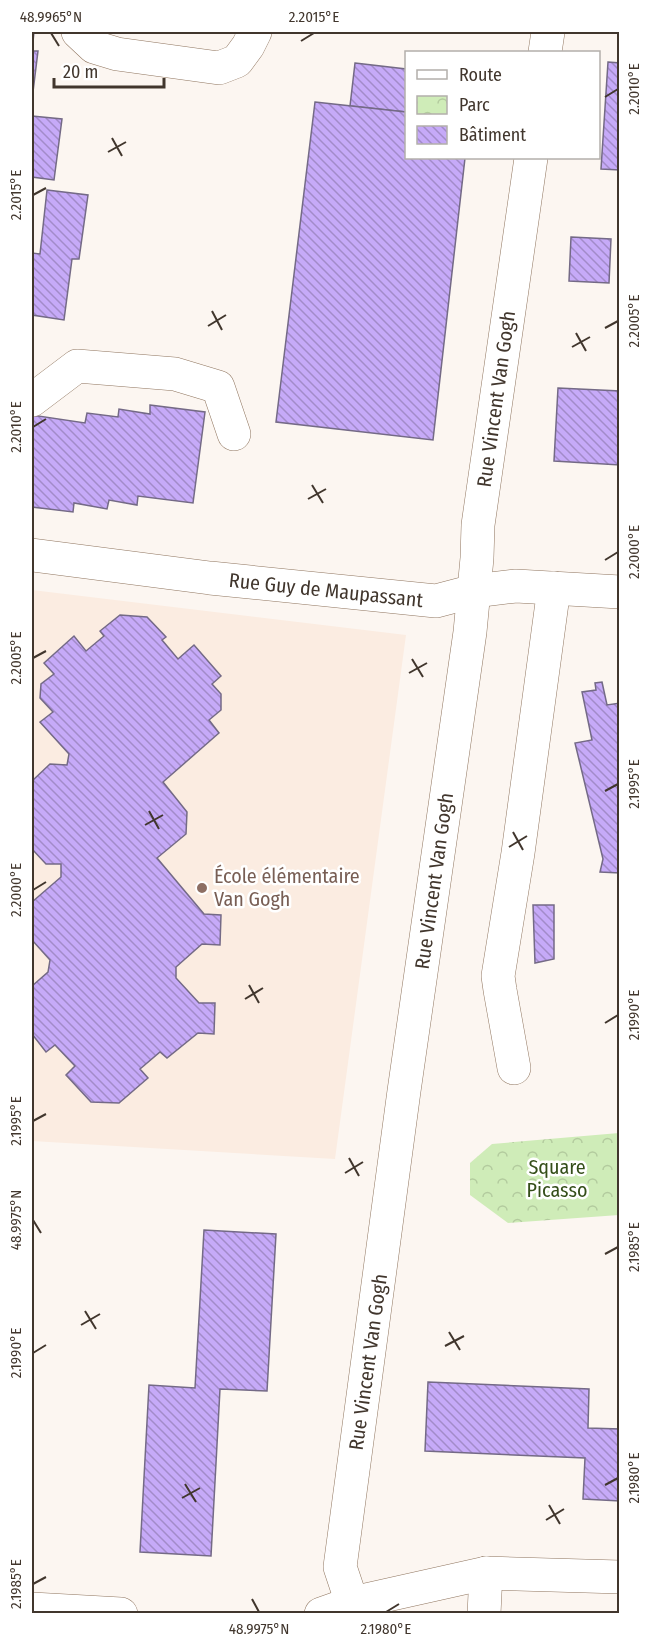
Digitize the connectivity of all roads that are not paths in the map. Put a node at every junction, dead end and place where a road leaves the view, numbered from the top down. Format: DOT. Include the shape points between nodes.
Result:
graph roads {
  1 [pos="78,32"];
  2 [pos="255,32"];
  3 [pos="548,32"];
  4 [pos="545,51"];
  5 [pos="531,159"];
  6 [pos="32,400"];
  7 [pos="234,434"];
  8 [pos="32,555"];
  9 [pos="554,588"];
  10 [pos="474,591"];
  11 [pos="620,592"];
  12 [pos="514,1068"];
  13 [pos="486,1573"];
  14 [pos="620,1577"];
  15 [pos="352,1603"];
  16 [pos="32,1609"];
  17 [pos="121,1614"];
  18 [pos="321,1614"];
  19 [pos="484,1614"];
  1 -- 2 [label="street" via="94,47 117,54 219,68 237,61"];
  3 -- 4 [label="street"];
  5 -- 10 [label="street, Rue Vincent Van Gogh" via="478,525"];
  6 -- 7 [label="street" via="77,366 175,374 218,387"];
  8 -- 10 [label="street, Rue Guy de Maupassant" via="436,602"];
  9 -- 10 [label="street, Rue Guy de Maupassant" via="516,586"];
  9 -- 11 [label="street, Rue Guy de Maupassant"];
  9 -- 12 [label="street" via="498,976"];
  10 -- 15 [label="street, Rue Vincent Van Gogh" via="340,1568"];
  13 -- 14 [label="street"];
  13 -- 15 [label="street"];
  13 -- 19 [label="street"];
  15 -- 18 [label="street"];
  16 -- 17 [label="street"];
}
